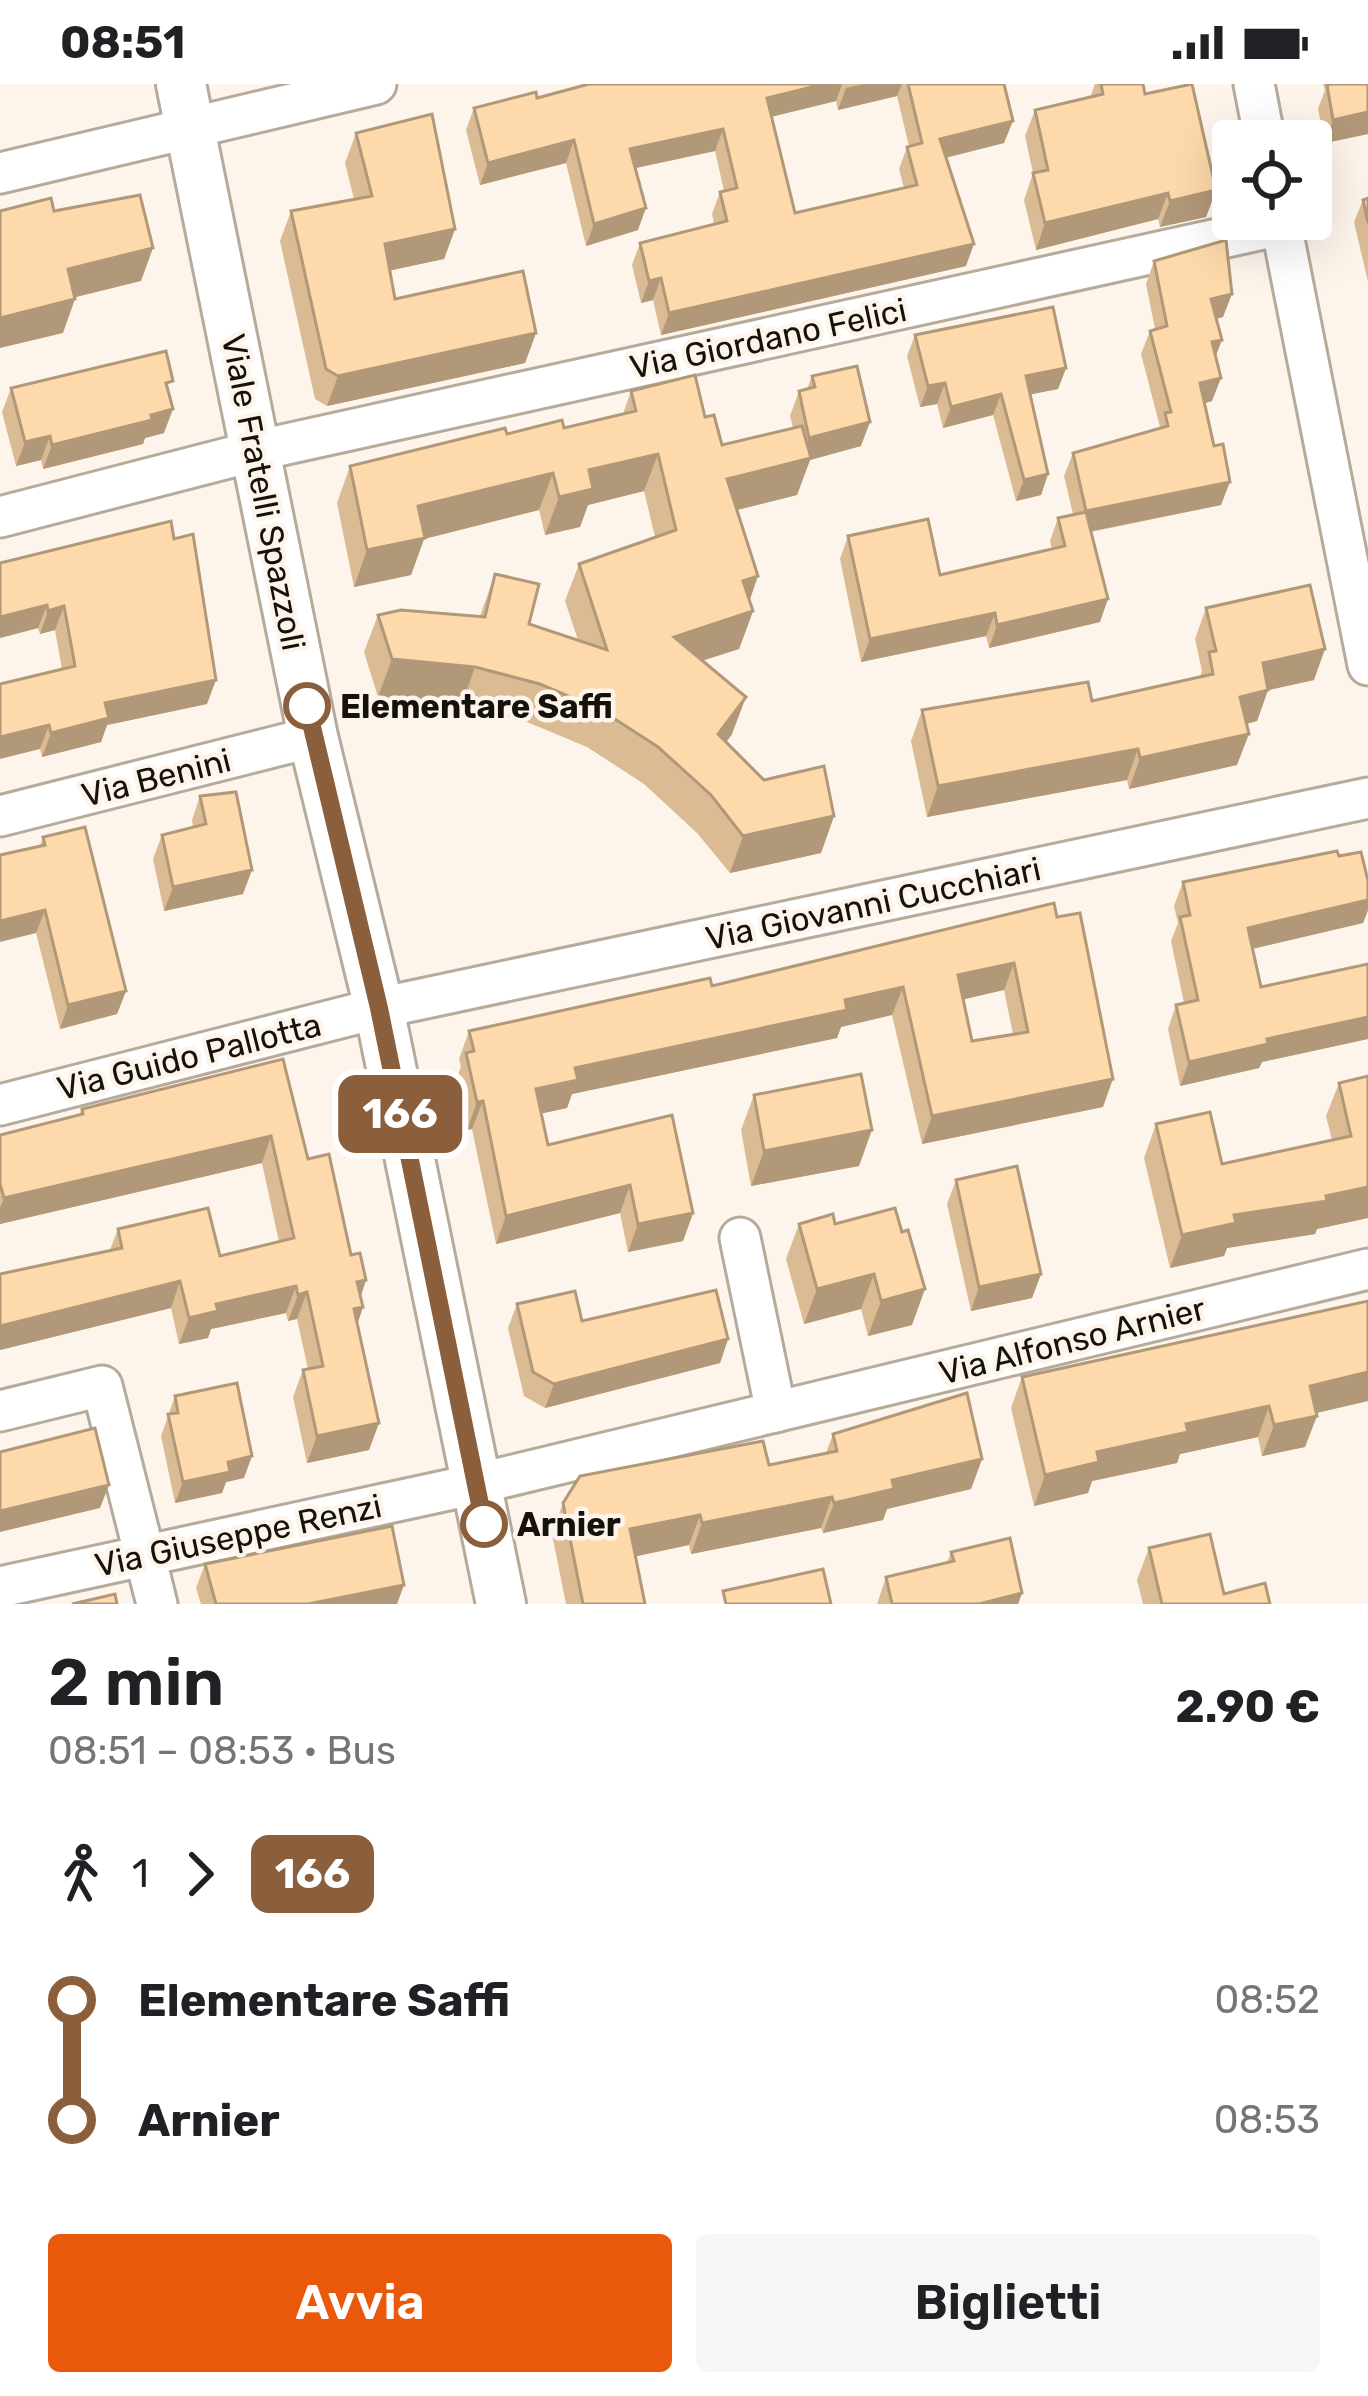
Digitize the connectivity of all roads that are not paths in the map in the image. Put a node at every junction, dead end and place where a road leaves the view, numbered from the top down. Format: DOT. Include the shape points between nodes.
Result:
graph roads {
  1 [pos="376,84"];
  2 [pos="1254,84"];
  3 [pos="186,106"];
  4 [pos="1261,120"];
  5 [pos="0,173"];
  6 [pos="1212,237"];
  7 [pos="1285,240"];
  8 [pos="255,451"];
  9 [pos="0,517"];
  10 [pos="1368,665"];
  11 [pos="313,737"];
  12 [pos="1368,798"];
  13 [pos="0,816"];
  14 [pos="379,1008"];
  15 [pos="0,1105"];
  16 [pos="740,1238"];
  17 [pos="1368,1269"];
  18 [pos="0,1411"];
  19 [pos="776,1412"];
  20 [pos="476,1484"];
  21 [pos="142,1556"];
  22 [pos="0,1587"];
  23 [pos="157,1604"];
  24 [pos="501,1604"];
  1 -- 3 [label="street"];
  2 -- 4 [label="street"];
  3 -- 5 [label="street"];
  3 -- 8 [label="street, Viale Fratelli Spazzoli"];
  6 -- 8 [label="street, Via Giordano Felici"];
  7 -- 10 [label="street"];
  8 -- 9 [label="street, Via Giordano Felici"];
  8 -- 11 [label="street, Viale Fratelli Spazzoli"];
  11 -- 13 [label="street, Via Benini"];
  11 -- 14 [label="street, Viale Fratelli Spazzoli"];
  12 -- 14 [label="street, Via Giovanni Cucchiari"];
  14 -- 15 [label="street, Via Guido Pallotta"];
  14 -- 20 [label="street, Viale Fratelli Spazzoli"];
  16 -- 19 [label="street"];
  17 -- 19 [label="street, Via Alfonso Arnier"];
  18 -- 21 [label="street" via="102,1386"];
  19 -- 20 [label="street, Via Alfonso Arnier"];
  20 -- 21 [label="street, Via Giuseppe Renzi"];
  20 -- 24 [label="street, Viale Fratelli Spazzoli"];
  21 -- 22 [label="street, Via Giuseppe Renzi"];
  21 -- 23 [label="street"];
}
